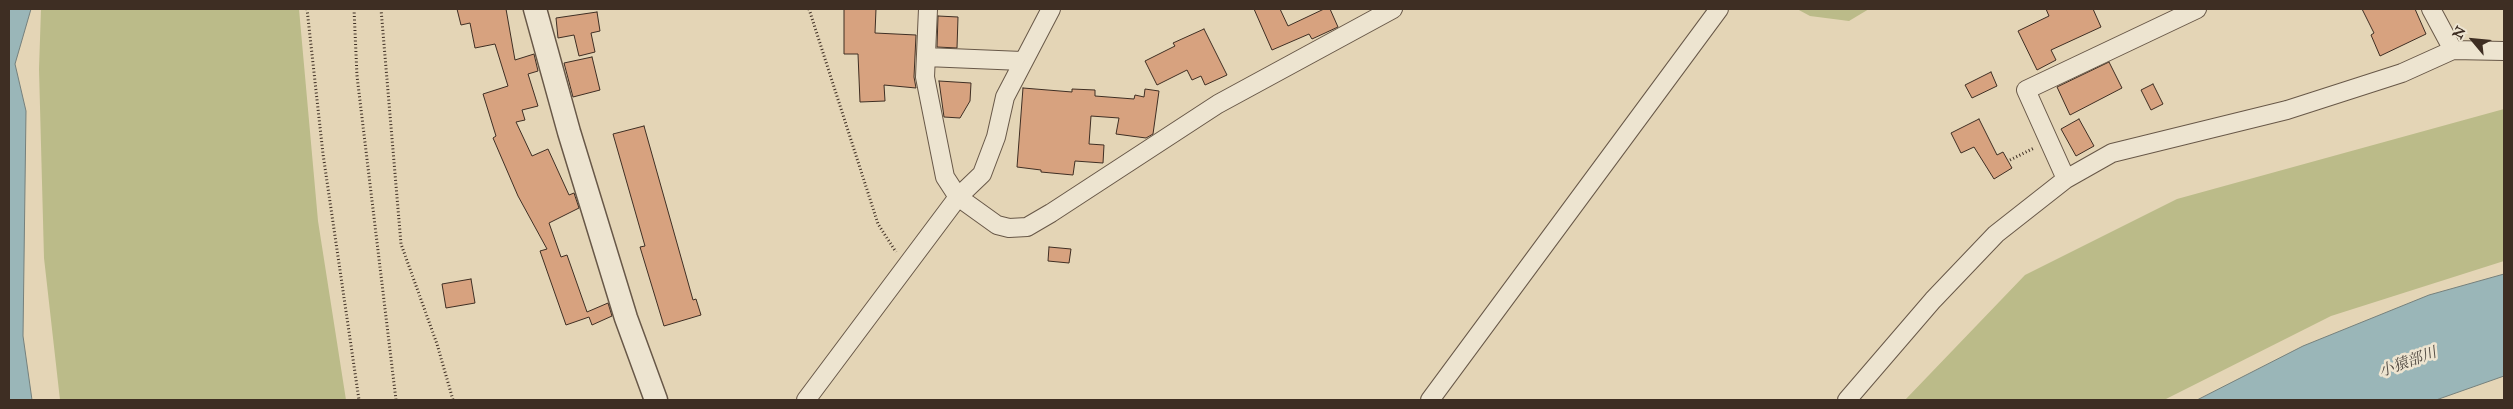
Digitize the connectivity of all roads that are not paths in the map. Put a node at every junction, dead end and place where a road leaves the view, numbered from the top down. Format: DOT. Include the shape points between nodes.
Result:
graph roads {
  1 [pos="535,9"];
  2 [pos="928,9"];
  3 [pos="1051,9"];
  4 [pos="1393,9"];
  5 [pos="1718,9"];
  6 [pos="2197,9"];
  7 [pos="2431,9"];
  8 [pos="2453,50"];
  9 [pos="2504,51"];
  10 [pos="926,57"];
  11 [pos="1022,61"];
  12 [pos="2066,179"];
  13 [pos="958,197"];
  14 [pos="656,400"];
  15 [pos="806,400"];
  16 [pos="1430,400"];
  17 [pos="1847,400"];
  1 -- 14 [label="street" via="626,318"];
  2 -- 10 [label="street"];
  3 -- 11 [label="street"];
  4 -- 13 [label="street" via="1218,104 1027,227 996,225"];
  5 -- 16 [label="street"];
  6 -- 12 [label="street" via="2026,90"];
  7 -- 8 [label="street"];
  8 -- 9 [label="street"];
  8 -- 12 [label="street" via="2402,73 2287,110 2112,154"];
  10 -- 11 [label="street"];
  10 -- 13 [label="street" via="925,77 945,177"];
  11 -- 13 [label="street" via="1005,97 996,137 982,174"];
  12 -- 17 [label="street" via="1996,234 1933,300"];
  13 -- 15 [label="street"];
}
